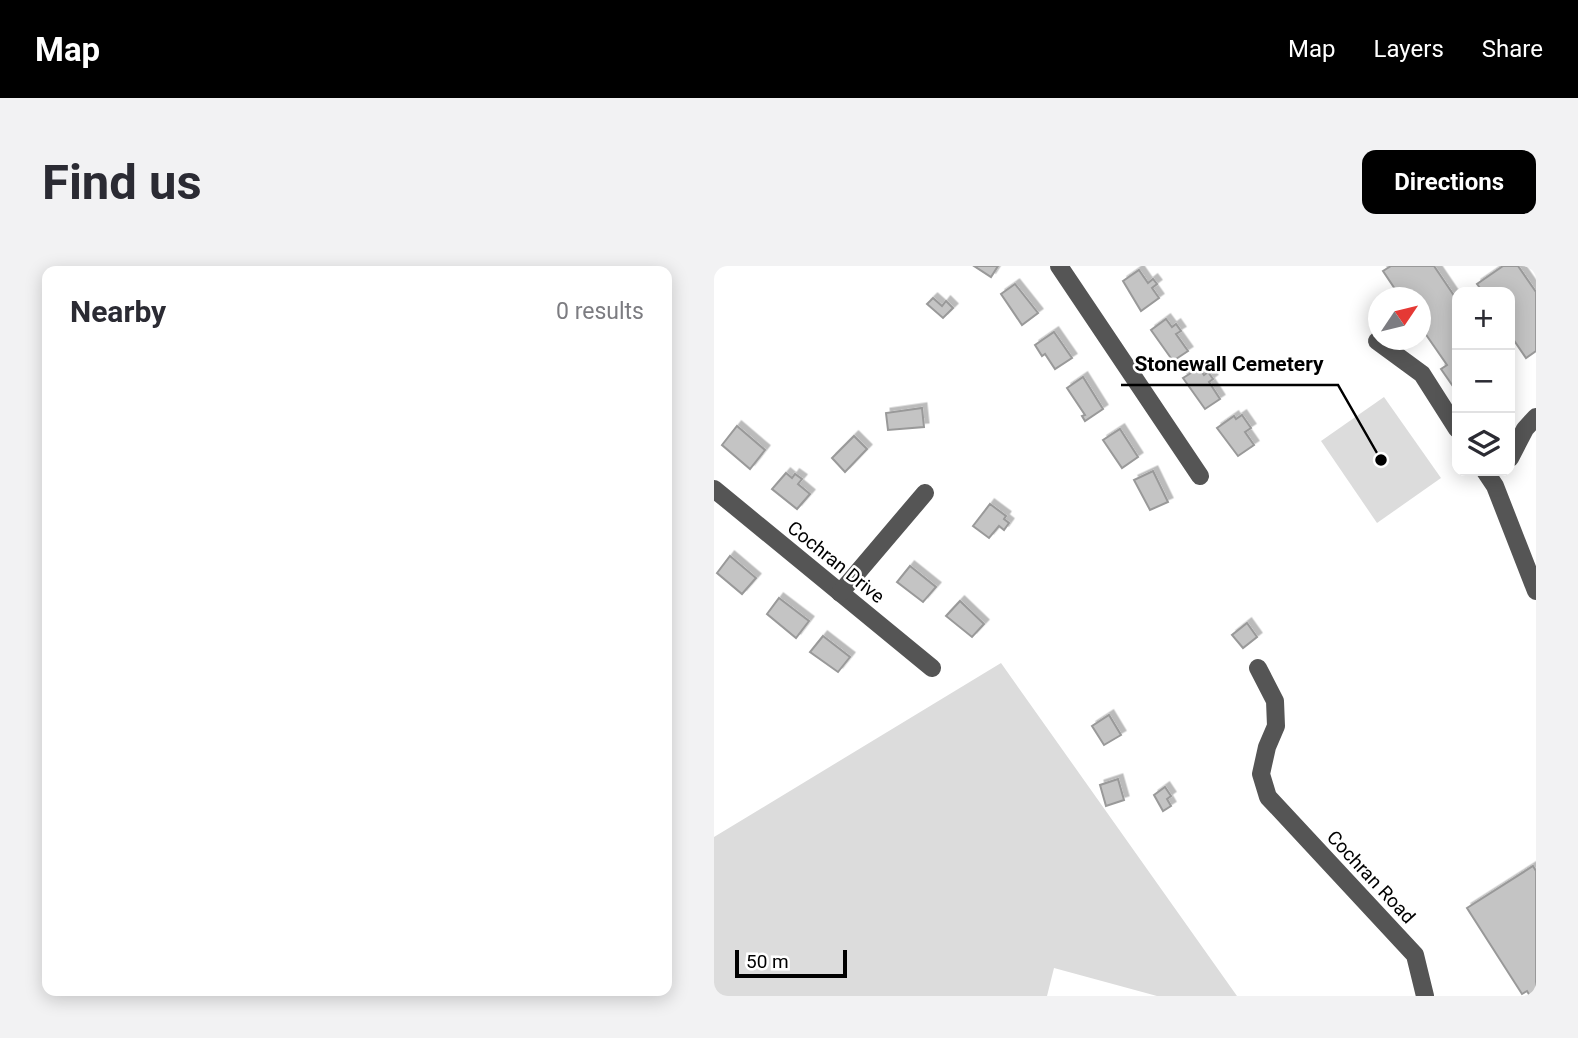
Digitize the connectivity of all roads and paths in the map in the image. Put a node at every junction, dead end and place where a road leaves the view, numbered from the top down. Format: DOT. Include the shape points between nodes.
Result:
graph roads {
  1 [pos="1059,266"];
  2 [pos="1389,350"];
  3 [pos="1536,417"];
  4 [pos="1452,421"];
  5 [pos="1515,448"];
  6 [pos="1200,476"];
  7 [pos="1499,478"];
  8 [pos="714,489"];
  9 [pos="925,493"];
  10 [pos="1536,592"];
  11 [pos="840,593"];
  12 [pos="932,668"];
  13 [pos="1258,668"];
  14 [pos="1424,996"];
  1 -- 6 [label="street"];
  2 -- 4 [label="street" via="1422,374"];
  3 -- 5 [label="street"];
  7 -- 10 [label="street"];
  8 -- 11 [label="street, Cochran Drive"];
  9 -- 11 [label="street"];
  11 -- 12 [label="street, Cochran Drive"];
  13 -- 14 [label="street, Cochran Road" via="1275,701 1276,726 1261,774 1268,797 1415,955"];
}
